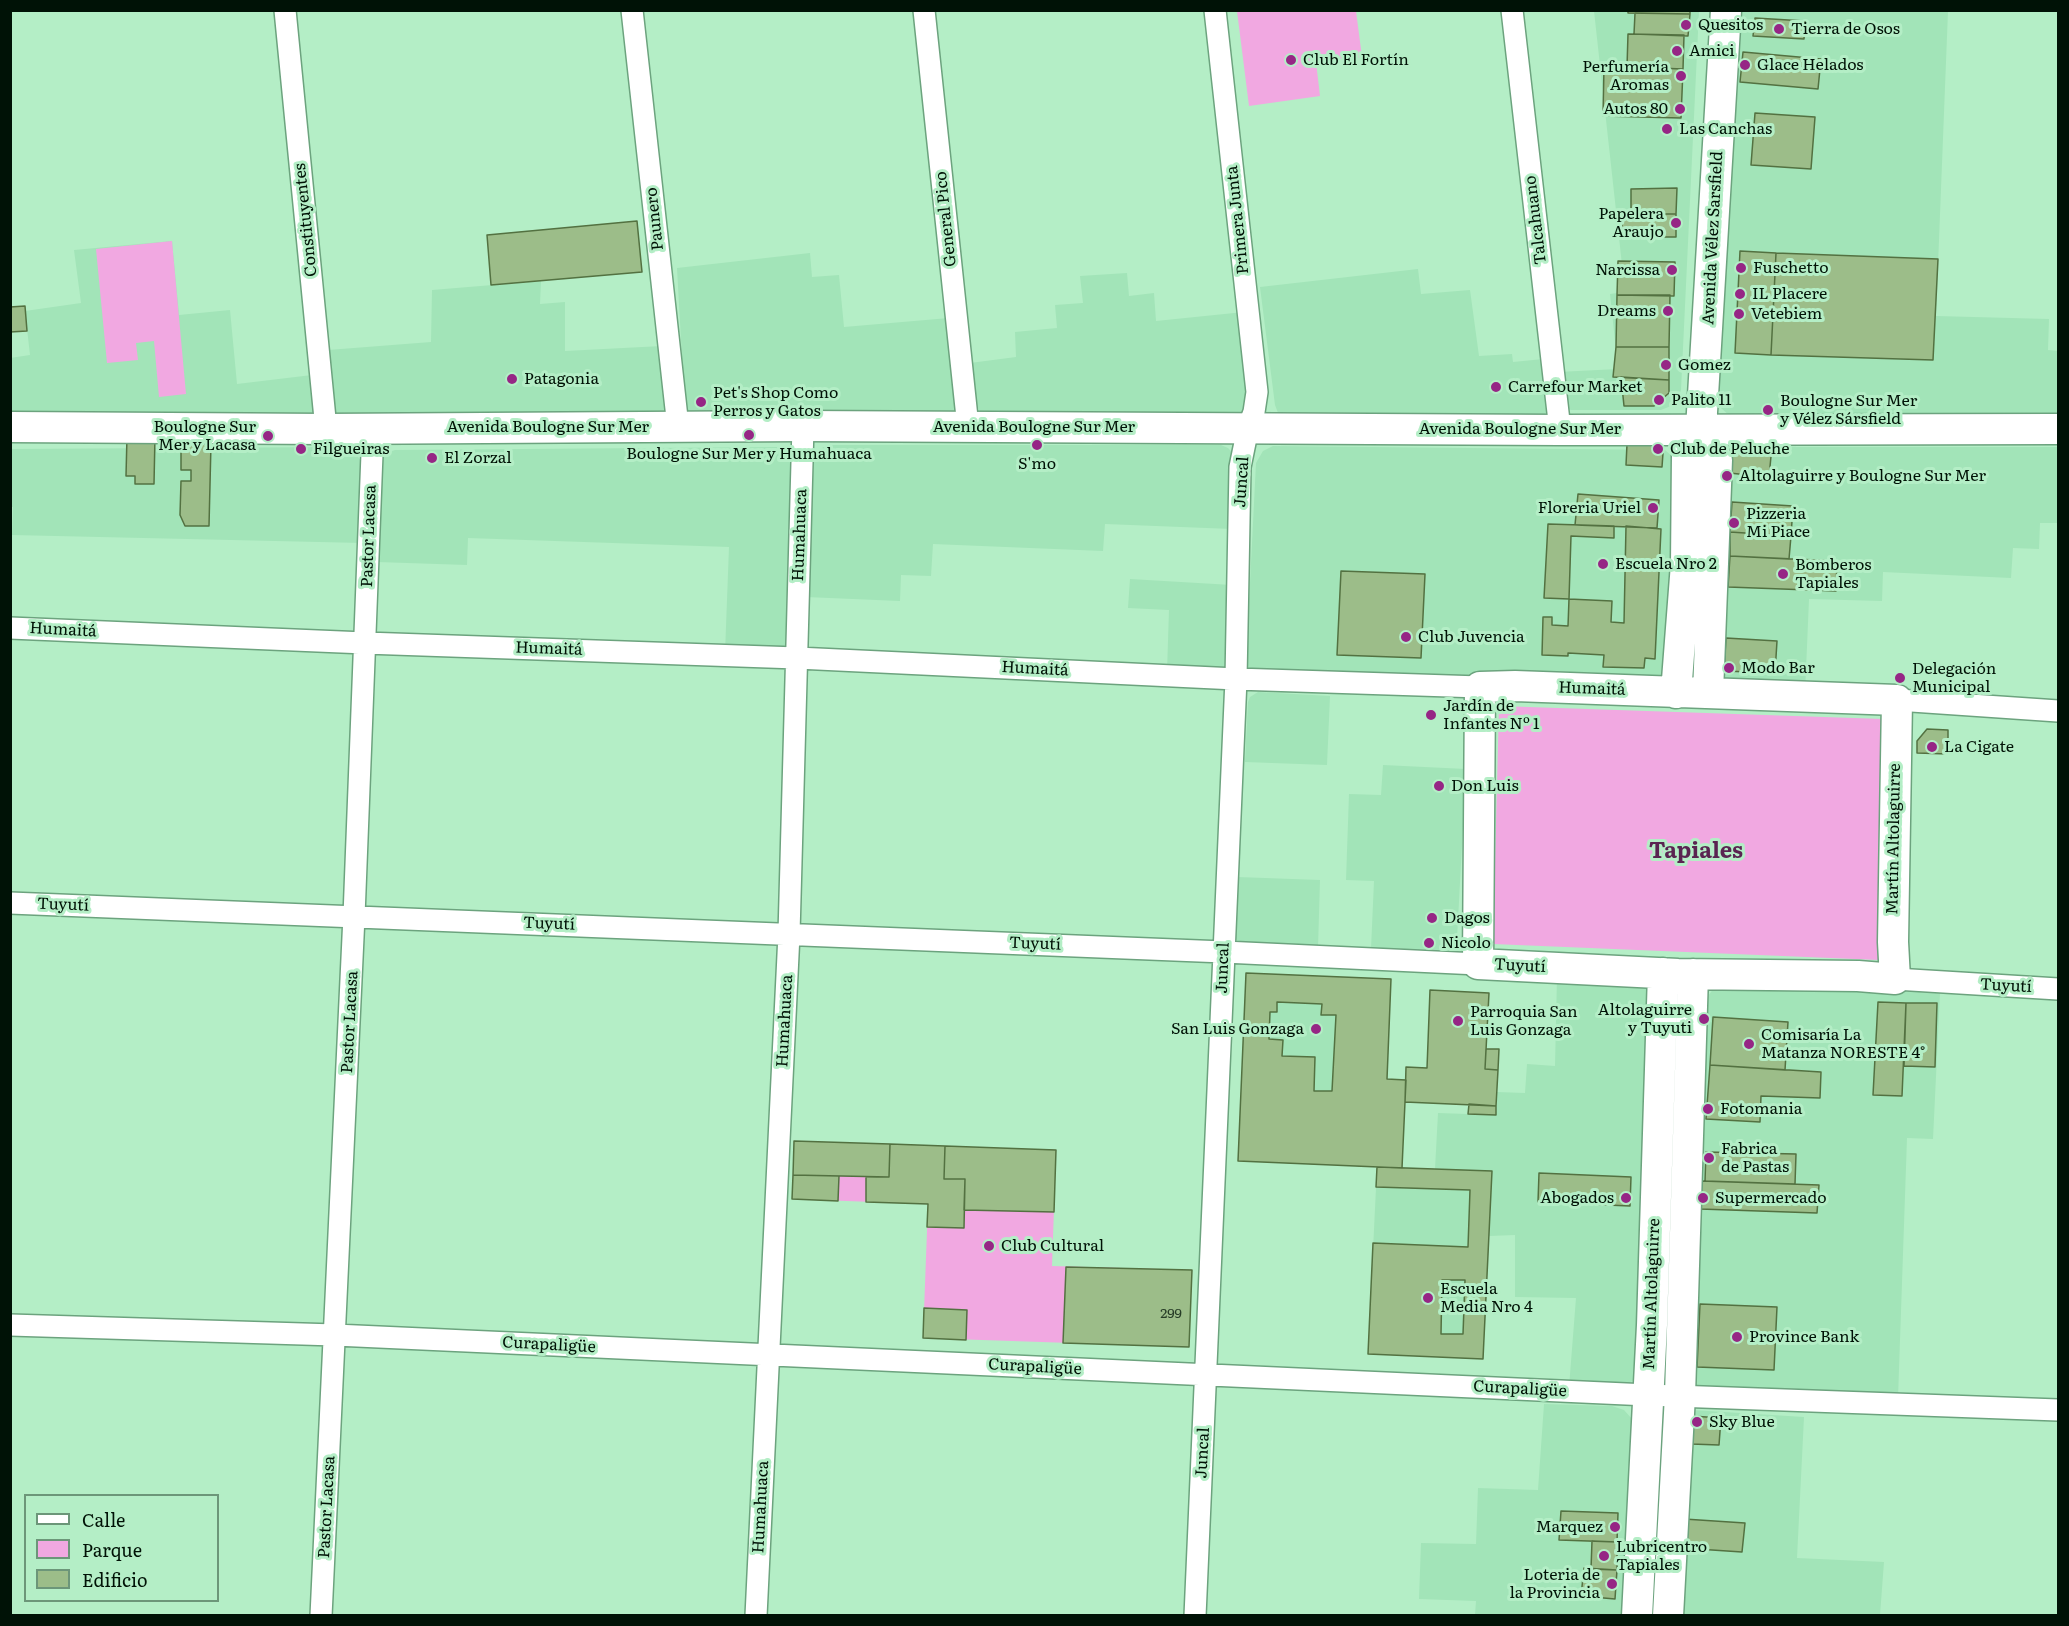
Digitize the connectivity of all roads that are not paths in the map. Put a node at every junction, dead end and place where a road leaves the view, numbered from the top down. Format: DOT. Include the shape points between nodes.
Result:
graph roads {
  1 [pos="285,10"];
  2 [pos="632,10"];
  3 [pos="924,10"];
  4 [pos="1215,10"];
  5 [pos="1512,10"];
  6 [pos="1726,10"];
  7 [pos="803,426"];
  8 [pos="10,427"];
  9 [pos="678,427"];
  10 [pos="968,427"];
  11 [pos="373,428"];
  12 [pos="1248,428"];
  13 [pos="326,429"];
  14 [pos="1701,429"];
  15 [pos="2058,429"];
  16 [pos="1560,430"];
  17 [pos="1699,565"];
  18 [pos="10,628"];
  19 [pos="364,643"];
  20 [pos="797,658"];
  21 [pos="1236,679"];
  22 [pos="1480,687"];
  23 [pos="1676,693"];
  24 [pos="1708,693"];
  25 [pos="1897,700"];
  26 [pos="2058,711"];
  27 [pos="10,903"];
  28 [pos="354,916"];
  29 [pos="789,934"];
  30 [pos="1224,952"];
  31 [pos="1478,964"];
  32 [pos="1663,973"];
  33 [pos="1693,974"];
  34 [pos="1895,979"];
  35 [pos="2058,989"];
  36 [pos="10,1325"];
  37 [pos="336,1335"];
  38 [pos="767,1356"];
  39 [pos="1207,1375"];
  40 [pos="1648,1395"];
  41 [pos="1680,1395"];
  42 [pos="2058,1410"];
  43 [pos="321,1616"];
  44 [pos="756,1616"];
  45 [pos="1195,1616"];
  46 [pos="1637,1616"];
  47 [pos="1668,1616"];
  1 -- 13 [label="street, Constituyentes"];
  2 -- 9 [label="street, Paunero"];
  3 -- 10 [label="street, General Pico"];
  4 -- 12 [label="street, Primera Junta" via="1257,392"];
  5 -- 16 [label="street, Talcahuano"];
  6 -- 14 [label="street, Avenida Vélez Sarsfield"];
  7 -- 9 [label="street, Avenida Boulogne Sur Mer"];
  7 -- 10 [label="street, Avenida Boulogne Sur Mer"];
  7 -- 20 [label="street, Humahuaca"];
  8 -- 13 [label="street, Avenida Boulogne Sur Mer"];
  9 -- 11 [label="street, Avenida Boulogne Sur Mer"];
  10 -- 12 [label="street, Avenida Boulogne Sur Mer"];
  11 -- 13 [label="street, Avenida Boulogne Sur Mer"];
  11 -- 19 [label="street, Pastor Lacasa"];
  12 -- 16 [label="street, Avenida Boulogne Sur Mer"];
  12 -- 21 [label="street, Juncal" via="1240,467"];
  14 -- 15 [label="street, Avenida Boulogne Sur Mer"];
  14 -- 16 [label="street, Avenida Boulogne Sur Mer"];
  14 -- 17 [label="street" via="1717,460"];
  17 -- 23 [label="street"];
  17 -- 24 [label="street"];
  18 -- 19 [label="street, Humaitá"];
  19 -- 20 [label="street, Humaitá"];
  19 -- 28 [label="street, Pastor Lacasa"];
  20 -- 21 [label="street, Humaitá"];
  20 -- 29 [label="street, Humahuaca"];
  21 -- 22 [label="street, Humaitá"];
  21 -- 30 [label="street, Juncal"];
  22 -- 23 [label="street, Humaitá"];
  22 -- 31 [label="street"];
  23 -- 24 [label="street, Humaitá"];
  24 -- 25 [label="street, Humaitá"];
  25 -- 26 [label="street, Humaitá"];
  25 -- 34 [label="street, Martín Altolaguirre"];
  27 -- 28 [label="street, Tuyutí"];
  28 -- 29 [label="street, Tuyutí"];
  28 -- 37 [label="street, Pastor Lacasa"];
  29 -- 30 [label="street, Tuyutí"];
  29 -- 38 [label="street, Humahuaca"];
  30 -- 31 [label="street, Tuyutí"];
  30 -- 39 [label="street, Juncal"];
  31 -- 32 [label="street, Tuyutí"];
  32 -- 33 [label="street, Tuyutí"];
  32 -- 40 [label="street, Martín Altolaguirre"];
  33 -- 34 [label="street, Tuyutí"];
  33 -- 41 [label="street, Martín Altolaguirre"];
  34 -- 35 [label="street, Tuyutí"];
  36 -- 37 [label="street, Curapaligüe"];
  37 -- 38 [label="street, Curapaligüe"];
  37 -- 43 [label="street, Pastor Lacasa"];
  38 -- 39 [label="street, Curapaligüe"];
  38 -- 44 [label="street, Humahuaca"];
  39 -- 40 [label="street, Curapaligüe"];
  39 -- 45 [label="street, Juncal"];
  40 -- 41 [label="street, Curapaligüe"];
  40 -- 46 [label="street, Martín Altolaguirre"];
  41 -- 42 [label="street, Curapaligüe"];
  41 -- 47 [label="street, Martín Altolaguirre"];
}
